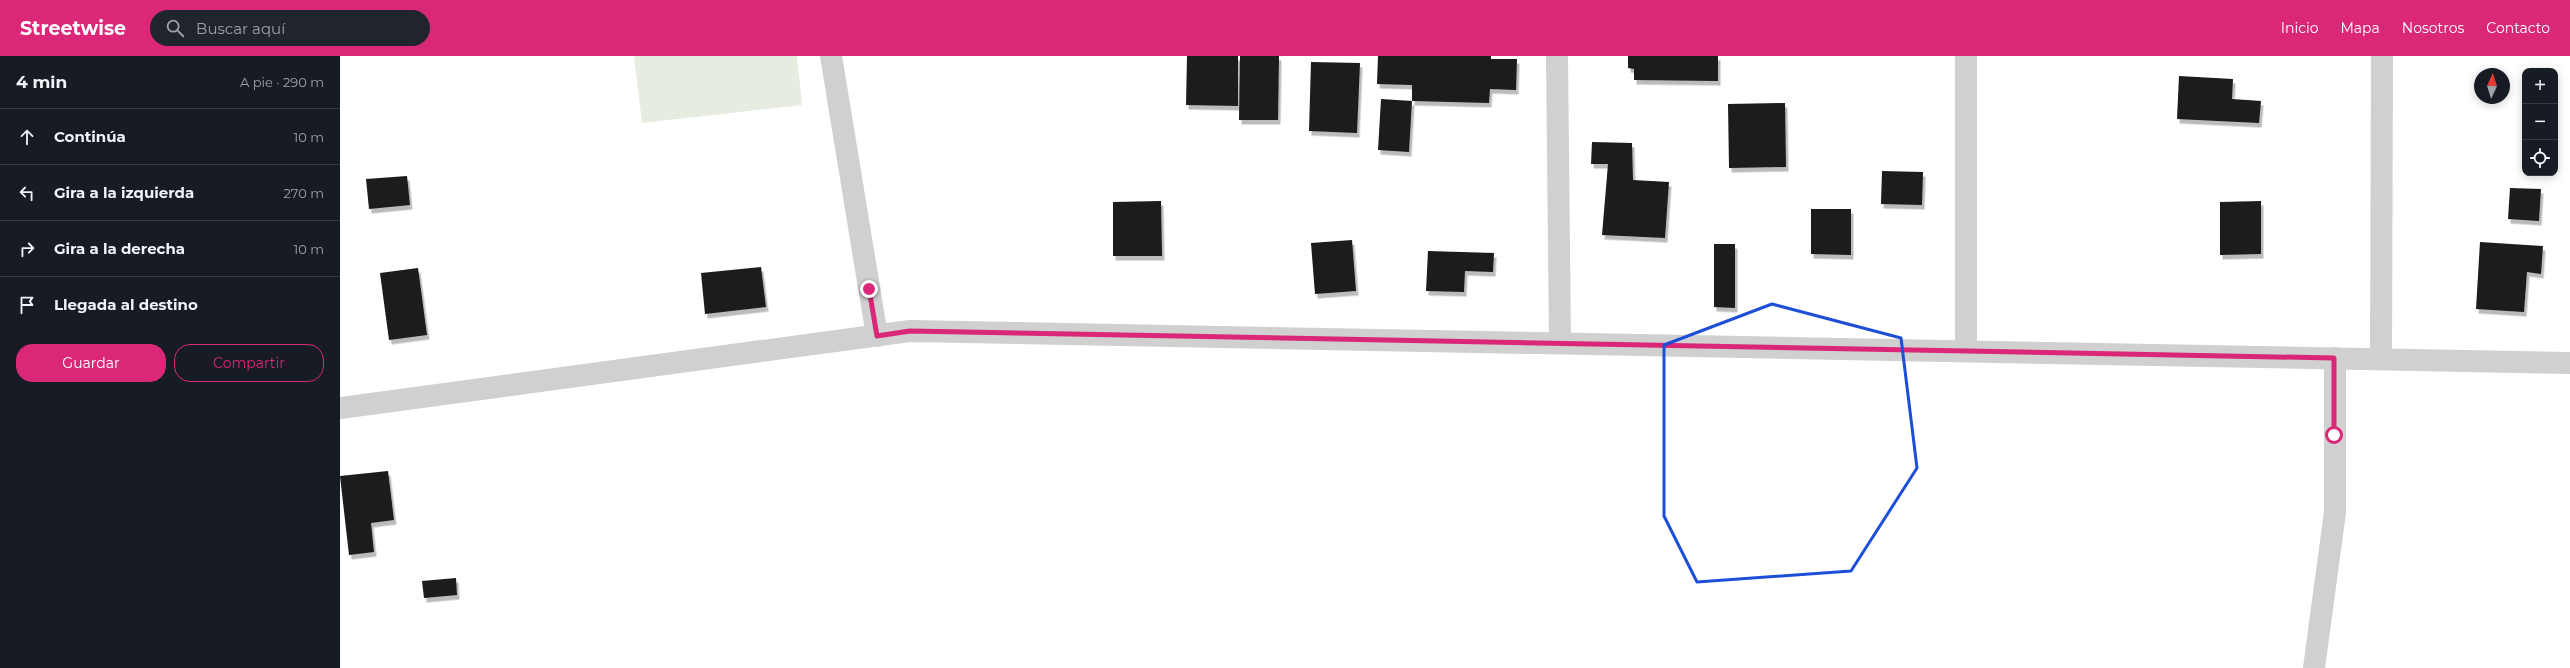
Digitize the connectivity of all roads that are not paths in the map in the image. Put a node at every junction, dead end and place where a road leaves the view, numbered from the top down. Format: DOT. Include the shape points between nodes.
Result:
graph roads {
  1 [pos="831,56"];
  2 [pos="1557,56"];
  3 [pos="1966,56"];
  4 [pos="2382,56"];
  5 [pos="877,336"];
  6 [pos="1560,343"];
  7 [pos="1966,351"];
  8 [pos="2334,358"];
  9 [pos="2381,359"];
  10 [pos="2570,362"];
  11 [pos="340,408"];
  12 [pos="2314,668"];
  1 -- 5 [label="street"];
  2 -- 6 [label="street"];
  3 -- 7 [label="street"];
  4 -- 9 [label="street"];
  5 -- 6 [label="street" via="910,331"];
  5 -- 11 [label="street"];
  6 -- 7 [label="street"];
  7 -- 8 [label="street"];
  8 -- 9 [label="street"];
  8 -- 12 [label="street" via="2335,512"];
  9 -- 10 [label="street"];
}
